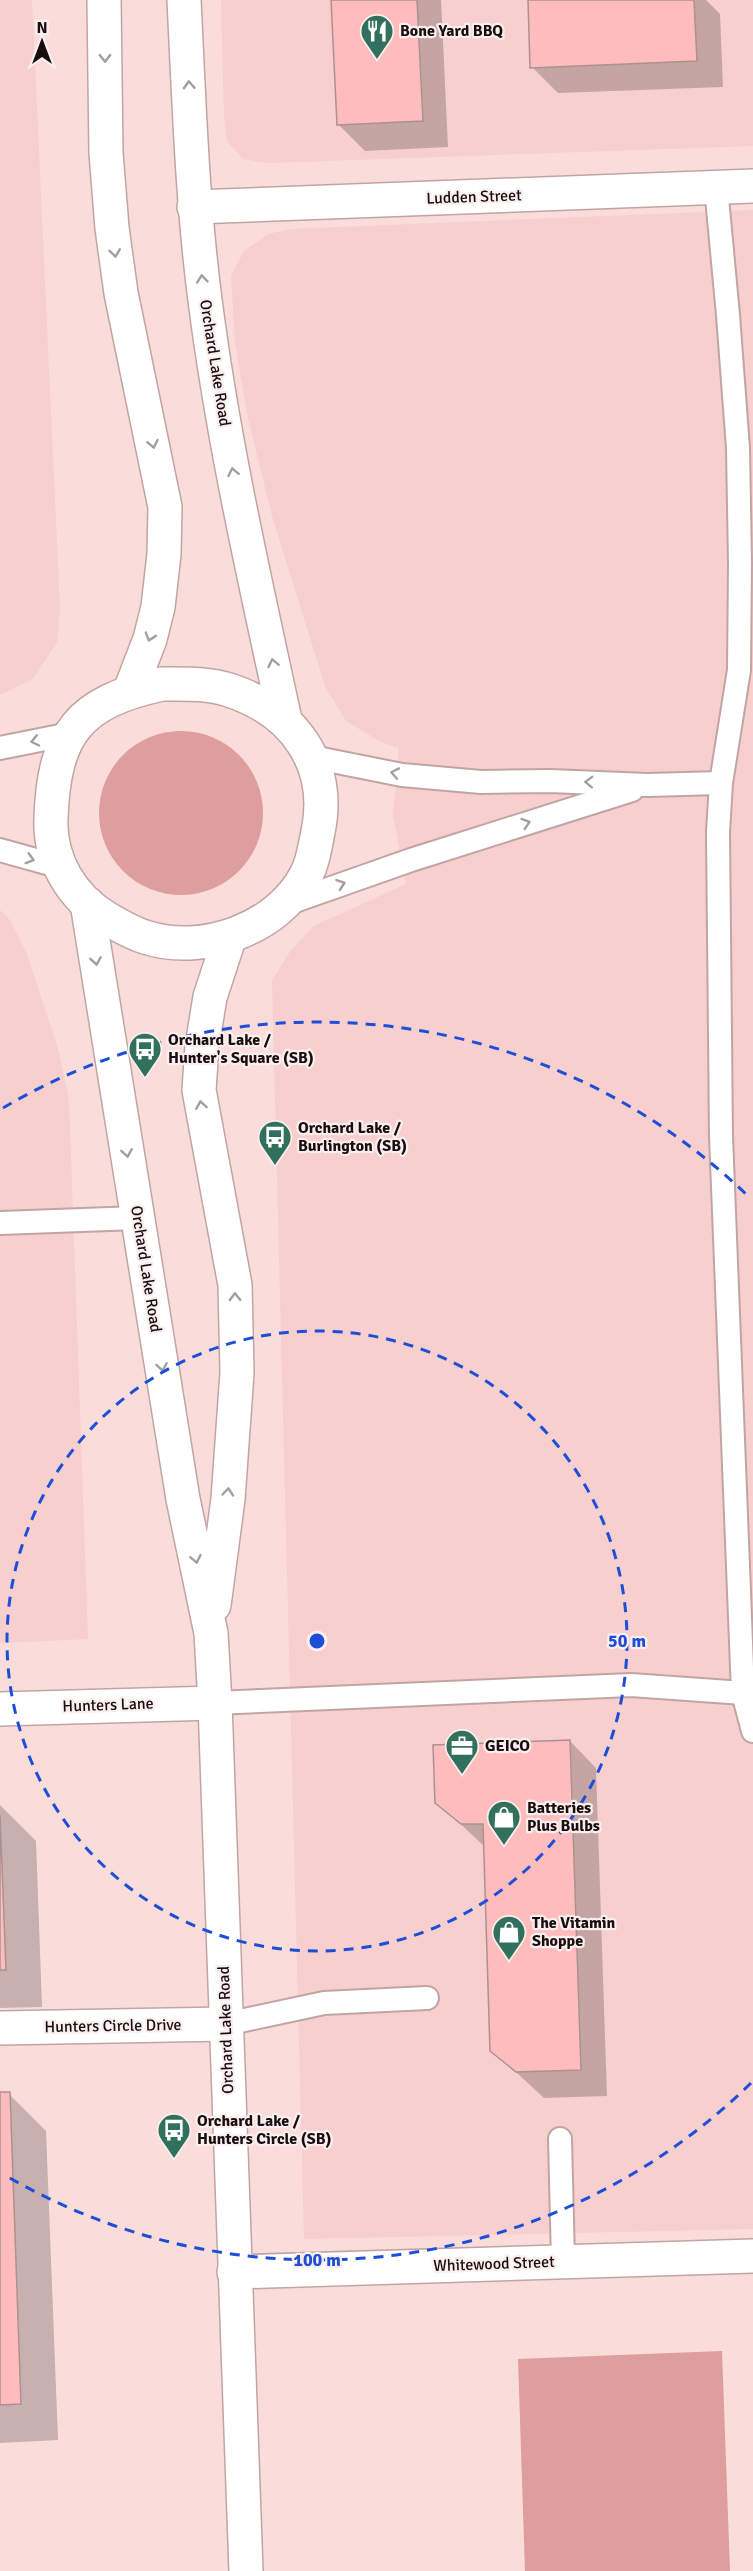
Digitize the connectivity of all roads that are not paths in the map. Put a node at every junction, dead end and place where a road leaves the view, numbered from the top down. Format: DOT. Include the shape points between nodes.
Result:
graph roads {
  1 [pos="104,0"];
  2 [pos="184,0"];
  3 [pos="753,186"];
  4 [pos="716,188"];
  5 [pos="195,207"];
  6 [pos="130,691"];
  7 [pos="285,720"];
  8 [pos="70,734"];
  9 [pos="0,748"];
  10 [pos="312,756"];
  11 [pos="721,783"];
  12 [pos="648,785"];
  13 [pos="0,850"];
  14 [pos="61,867"];
  15 [pos="87,903"];
  16 [pos="286,904"];
  17 [pos="230,936"];
  18 [pos="138,1218"];
  19 [pos="0,1223"];
  20 [pos="211,1633"];
  21 [pos="743,1693"];
  22 [pos="215,1703"];
  23 [pos="0,1708"];
  24 [pos="753,1731"];
  25 [pos="427,1998"];
  26 [pos="226,2024"];
  27 [pos="0,2028"];
  28 [pos="560,2139"];
  29 [pos="753,2256"];
  30 [pos="563,2261"];
  31 [pos="234,2272"];
  32 [pos="246,2571"];
  1 -- 6 [label="main road, one-way" via="106,153 112,228 121,293 165,507 158,606"];
  5 -- 2 [label="main road, Orchard Lake Road, one-way"];
  3 -- 4 [label="main road, Ludden Street"];
  4 -- 5 [label="main road, Ludden Street"];
  4 -- 11 [label="lane" via="738,448 740,563 739,670"];
  7 -- 5 [label="main road, Orchard Lake Road, one-way" via="232,468 205,301"];
  6 -- 7 [label="main road" via="162,684 209,685 260,703"];
  6 -- 8 [label="main road" via="107,700"];
  7 -- 10 [label="main road"];
  8 -- 9 [label="lane, one-way"];
  8 -- 14 [label="main road" via="59,756 51,798 50,827"];
  12 -- 10 [label="lane, one-way" via="470,781 402,775"];
  10 -- 16 [label="main road" via="321,785 321,817 306,875"];
  11 -- 12 [label="lane"];
  11 -- 21 [label="lane" via="721,1125"];
  16 -- 12 [label="lane, one-way"];
  13 -- 14 [label="lane, one-way"];
  14 -- 15 [label="main road" via="71,888"];
  15 -- 17 [label="main road" via="123,928 146,938 198,942"];
  15 -- 18 [label="main road, Orchard Lake Road, one-way"];
  16 -- 17 [label="main road" via="265,920"];
  20 -- 17 [label="main road, Orchard Lake Road, one-way" via="228,1499 237,1373 235,1285 199,1090 210,997"];
  18 -- 19 [label="lane"];
  18 -- 20 [label="main road, Orchard Lake Road, one-way" via="183,1499"];
  20 -- 22 [label="main road, Orchard Lake Road"];
  21 -- 22 [label="lane" via="631,1685"];
  21 -- 24 [label="lane"];
  22 -- 23 [label="main road, Hunters Lane"];
  22 -- 26 [label="main road, Orchard Lake Road"];
  25 -- 26 [label="lane" via="324,2003"];
  26 -- 27 [label="main road, Hunters Circle Drive"];
  26 -- 31 [label="main road, Orchard Lake Road"];
  28 -- 30 [label="lane"];
  29 -- 30 [label="main road, Whitewood Street"];
  30 -- 31 [label="main road, Whitewood Street"];
  31 -- 32 [label="main road, Orchard Lake Road"];
}
